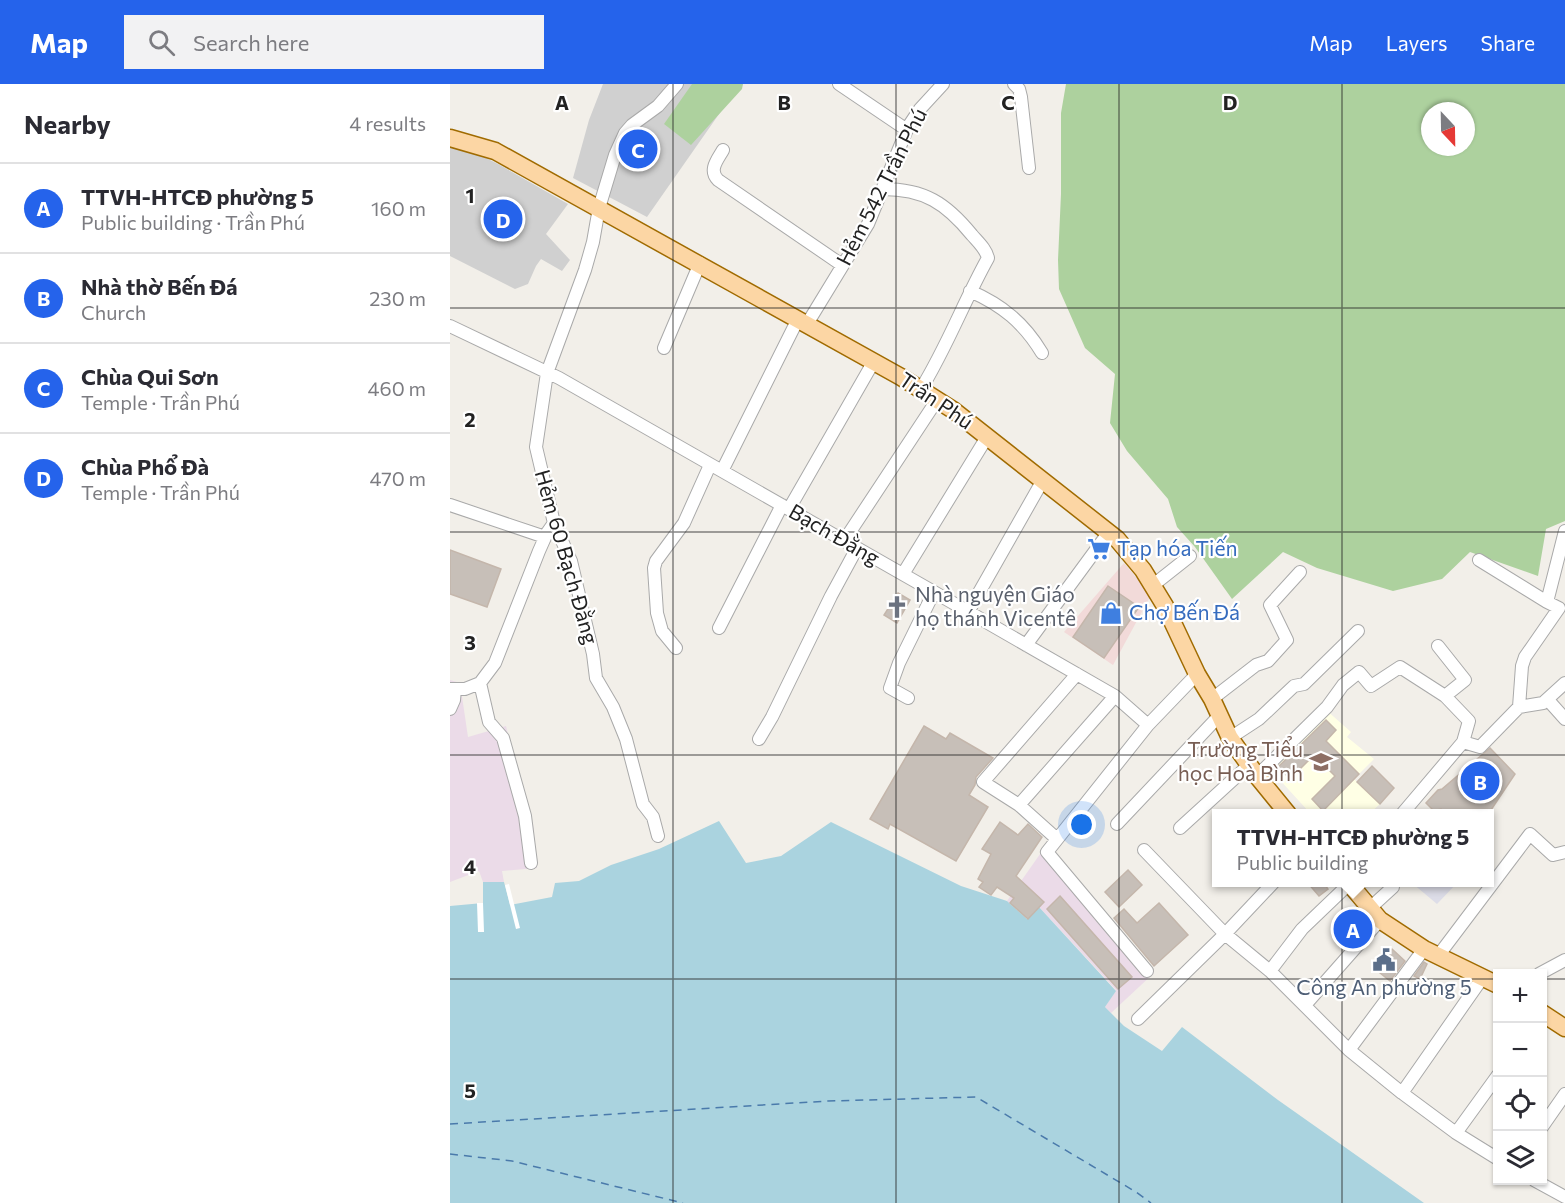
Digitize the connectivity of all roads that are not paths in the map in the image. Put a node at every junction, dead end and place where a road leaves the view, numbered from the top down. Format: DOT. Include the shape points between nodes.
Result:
graph roads {
  1 [pos="678,84"];
  2 [pos="839,84"];
  3 [pos="943,84"];
  4 [pos="1014,84"];
  5 [pos="907,130"];
  6 [pos="450,138"];
  7 [pos="723,150"];
  8 [pos="1029,168"];
  9 [pos="883,189"];
  10 [pos="599,208"];
  11 [pos="700,263"];
  12 [pos="842,265"];
  13 [pos="970,291"];
  14 [pos="803,321"];
  15 [pos="450,326"];
  16 [pos="664,348"];
  17 [pos="1042,353"];
  18 [pos="874,361"];
  19 [pos="547,373"];
  20 [pos="921,389"];
  21 [pos="937,400"];
  22 [pos="987,437"];
  23 [pos="716,468"];
  24 [pos="1043,480"];
  25 [pos="450,505"];
  26 [pos="785,507"];
  27 [pos="554,523"];
  28 [pos="1565,531"];
  29 [pos="1109,532"];
  30 [pos="545,537"];
  31 [pos="844,541"];
  32 [pos="857,548"];
  33 [pos="1190,556"];
  34 [pos="1479,560"];
  35 [pos="1300,572"];
  36 [pos="903,574"];
  37 [pos="1152,585"];
  38 [pos="934,592"];
  39 [pos="1557,604"];
  40 [pos="968,612"];
  41 [pos="719,628"];
  42 [pos="1358,631"];
  43 [pos="1026,645"];
  44 [pos="1438,646"];
  45 [pos="675,648"];
  46 [pos="1077,674"];
  47 [pos="1197,674"];
  48 [pos="480,683"];
  49 [pos="1565,683"];
  50 [pos="452,690"];
  51 [pos="1114,696"];
  52 [pos="1445,696"];
  53 [pos="908,698"];
  54 [pos="1212,699"];
  55 [pos="1548,700"];
  56 [pos="1519,707"];
  57 [pos="450,710"];
  58 [pos="1219,716"];
  59 [pos="1565,719"];
  60 [pos="1148,725"];
  61 [pos="1230,738"];
  62 [pos="759,739"];
  63 [pos="1463,742"];
  64 [pos="1253,770"];
  65 [pos="1018,805"];
  66 [pos="1285,809"];
  67 [pos="1405,809"];
  68 [pos="1117,824"];
  69 [pos="1180,828"];
  70 [pos="658,836"];
  71 [pos="1057,839"];
  72 [pos="1144,850"];
  73 [pos="1565,852"];
  74 [pos="531,863"];
  75 [pos="1494,877"];
  76 [pos="1269,887"];
  77 [pos="1344,887"];
  78 [pos="1351,887"];
  79 [pos="1393,887"];
  80 [pos="1486,887"];
  81 [pos="1375,914"];
  82 [pos="1225,934"];
  83 [pos="1431,953"];
  84 [pos="1565,960"];
  85 [pos="1547,970"];
  86 [pos="1146,971"];
  87 [pos="1270,971"];
  88 [pos="1490,981"];
  89 [pos="1305,1005"];
  90 [pos="1547,1016"];
  91 [pos="1138,1019"];
  92 [pos="1565,1028"];
  93 [pos="1349,1050"];
  94 [pos="1496,1077"];
  95 [pos="1402,1093"];
  96 [pos="1565,1094"];
  97 [pos="1547,1120"];
  98 [pos="1456,1133"];
  99 [pos="1493,1156"];
  100 [pos="1543,1185"];
  101 [pos="1565,1197"];
  1 -- 10 [label="street, Hẻm 60 Bạch Đằng" via="625,133"];
  2 -- 5 [label="street"];
  3 -- 5 [label="street, Hẻm 542 Trần Phú"];
  4 -- 8 [label="street" via="1021,97"];
  5 -- 9 [label="street, Hẻm 542 Trần Phú"];
  6 -- 10 [label="main road, Trần Phú" via="495,151"];
  7 -- 12 [label="street" via="714,166 714,177"];
  9 -- 12 [label="street, Hẻm 542 Trần Phú" via="868,224"];
  9 -- 13 [label="street" via="902,189 936,200 987,253"];
  10 -- 11 [label="main road, Trần Phú"];
  10 -- 19 [label="street, Hẻm 60 Bạch Đằng" via="585,270"];
  11 -- 14 [label="main road, Trần Phú"];
  11 -- 16 [label="street"];
  12 -- 14 [label="street, Hẻm 542 Trần Phú"];
  13 -- 17 [label="street" via="1012,315"];
  13 -- 20 [label="street" via="944,350"];
  14 -- 18 [label="main road, Trần Phú"];
  14 -- 23 [label="street, Hẻm 542 Trần Phú"];
  15 -- 19 [label="street, Bạch Đằng"];
  18 -- 20 [label="main road, Trần Phú"];
  18 -- 26 [label="street"];
  19 -- 23 [label="street, Bạch Đằng"];
  19 -- 27 [label="street, Hẻm 60 Bạch Đằng" via="536,447"];
  20 -- 21 [label="main road, Trần Phú"];
  21 -- 22 [label="main road, Trần Phú"];
  21 -- 31 [label="street"];
  22 -- 24 [label="main road, Trần Phú"];
  22 -- 36 [label="street"];
  23 -- 26 [label="street, Bạch Đằng"];
  23 -- 45 [label="street, Hẻm 542 Trần Phú" via="654,568 657,613 662,631"];
  24 -- 29 [label="main road, Trần Phú"];
  24 -- 40 [label="street"];
  25 -- 30 [label="street"];
  26 -- 31 [label="street, Bạch Đằng"];
  26 -- 41 [label="street"];
  27 -- 30 [label="street"];
  27 -- 70 [label="street, Hẻm 60 Bạch Đằng" via="571,561 596,678 626,739 643,804"];
  28 -- 39 [label="street"];
  29 -- 37 [label="main road, Trần Phú"];
  29 -- 43 [label="street"];
  30 -- 48 [label="street" via="495,663"];
  31 -- 32 [label="street, Bạch Đằng"];
  32 -- 36 [label="street, Bạch Đằng"];
  32 -- 62 [label="street"];
  33 -- 37 [label="street"];
  34 -- 39 [label="street"];
  35 -- 54 [label="street" via="1270,605 1287,640 1268,661 1256,665"];
  36 -- 38 [label="street, Bạch Đằng"];
  37 -- 47 [label="main road, Trần Phú"];
  38 -- 40 [label="street, Bạch Đằng"];
  38 -- 53 [label="street" via="890,688"];
  39 -- 56 [label="street" via="1525,657"];
  40 -- 43 [label="street, Bạch Đằng"];
  42 -- 61 [label="street" via="1304,684 1294,686 1259,719"];
  43 -- 46 [label="street, Bạch Đằng"];
  44 -- 52 [label="street" via="1465,680"];
  46 -- 51 [label="street, Bạch Đằng"];
  46 -- 65 [label="street" via="983,782"];
  47 -- 54 [label="main road, Trần Phú"];
  47 -- 60 [label="street"];
  48 -- 50 [label="street"];
  48 -- 74 [label="street" via="489,722 503,738 525,816"];
  49 -- 55 [label="street"];
  50 -- 57 [label="street"];
  51 -- 60 [label="street, Bạch Đằng"];
  51 -- 65 [label="street"];
  52 -- 63 [label="street" via="1469,721"];
  52 -- 64 [label="street" via="1400,667 1371,686 1359,672 1343,685 1327,707"];
  54 -- 58 [label="main road, Trần Phú"];
  55 -- 56 [label="street"];
  55 -- 59 [label="street"];
  56 -- 63 [label="street" via="1480,747"];
  58 -- 61 [label="main road, Trần Phú"];
  58 -- 68 [label="street"];
  60 -- 71 [label="street"];
  61 -- 64 [label="main road, Trần Phú"];
  63 -- 67 [label="street"];
  64 -- 66 [label="main road, Trần Phú"];
  64 -- 69 [label="street"];
  65 -- 71 [label="street"];
  71 -- 86 [label="street" via="1047,852"];
  72 -- 82 [label="street"];
  73 -- 75 [label="street" via="1553,855 1530,834"];
  76 -- 82 [label="street"];
  77 -- 87 [label="street" via="1302,929"];
  78 -- 81 [label="main road"];
  79 -- 81 [label="street"];
  80 -- 83 [label="street"];
  81 -- 83 [label="main road"];
  81 -- 89 [label="street"];
  82 -- 87 [label="street"];
  82 -- 91 [label="street"];
  83 -- 88 [label="main road"];
  83 -- 93 [label="street"];
  84 -- 85 [label="street"];
  87 -- 89 [label="street"];
  88 -- 95 [label="street"];
  89 -- 93 [label="street"];
  90 -- 92 [label="main road"];
  93 -- 95 [label="street"];
  94 -- 98 [label="street"];
  95 -- 98 [label="street"];
  96 -- 97 [label="street"];
  98 -- 99 [label="street"];
  100 -- 101 [label="street"];
}
